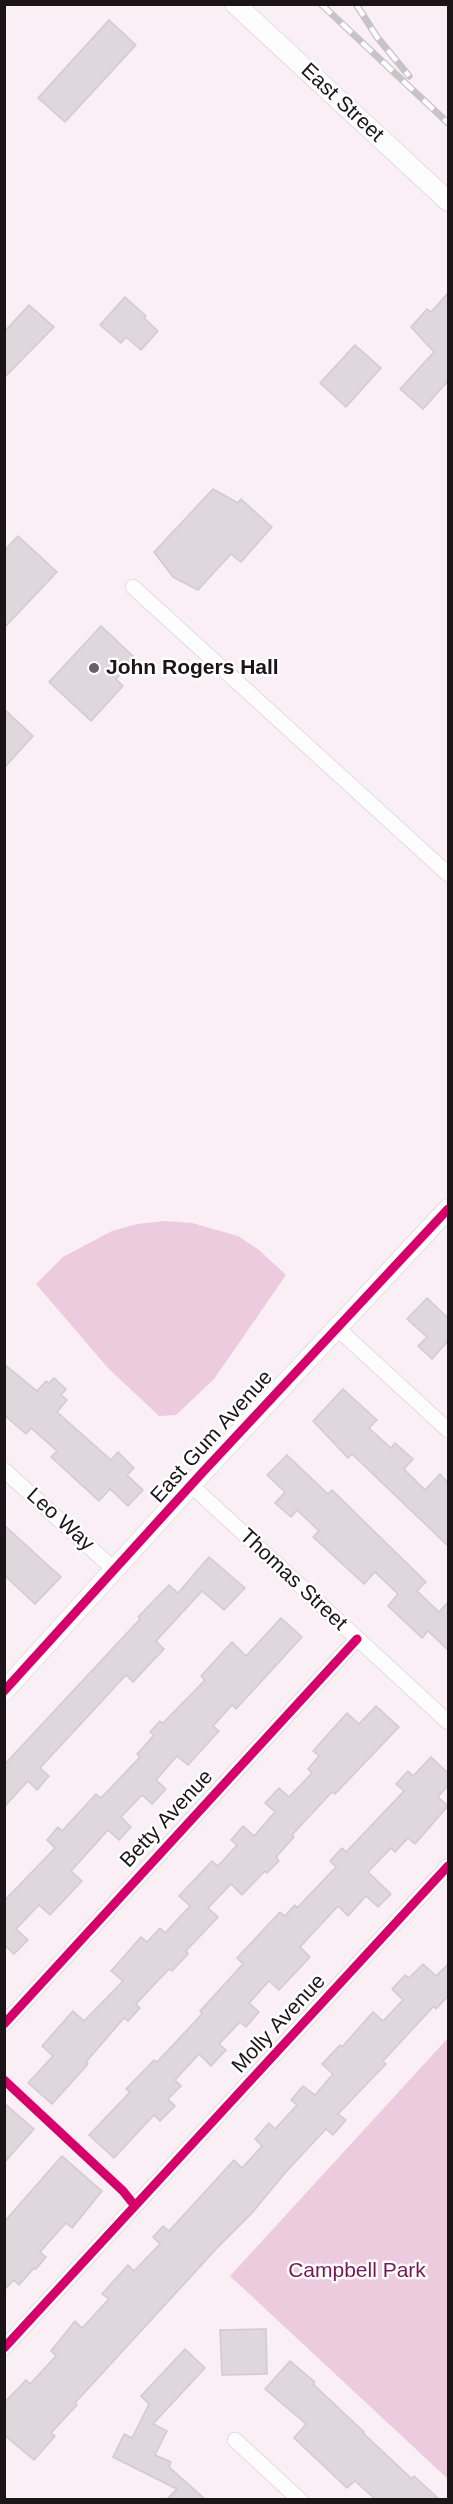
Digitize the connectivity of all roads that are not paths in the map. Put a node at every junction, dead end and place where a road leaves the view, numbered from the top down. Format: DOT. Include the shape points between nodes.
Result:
graph roads {
  1 [pos="235,4"];
  2 [pos="448,201"];
  3 [pos="133,587"];
  4 [pos="448,874"];
  5 [pos="448,1209"];
  6 [pos="337,1328"];
  7 [pos="448,1430"];
  8 [pos="4,1470"];
  9 [pos="192,1486"];
  10 [pos="116,1571"];
  11 [pos="357,1639"];
  12 [pos="4,1691"];
  13 [pos="448,1722"];
  14 [pos="448,1866"];
  15 [pos="4,2024"];
  16 [pos="4,2348"];
  17 [pos="235,2440"];
  18 [pos="300,2499"];
  1 -- 2 [label="street, East Street"];
  3 -- 4 [label="street"];
  5 -- 6 [label="street, East Gum Avenue"];
  6 -- 7 [label="street"];
  6 -- 9 [label="street, East Gum Avenue"];
  8 -- 10 [label="street, Leo Way"];
  9 -- 10 [label="street, East Gum Avenue"];
  9 -- 11 [label="street, Thomas Street"];
  10 -- 12 [label="street, East Gum Avenue"];
  11 -- 13 [label="street, Thomas Street"];
  11 -- 15 [label="street, Betty Avenue"];
  14 -- 16 [label="street, Molly Avenue"];
  17 -- 18 [label="street"];
}
